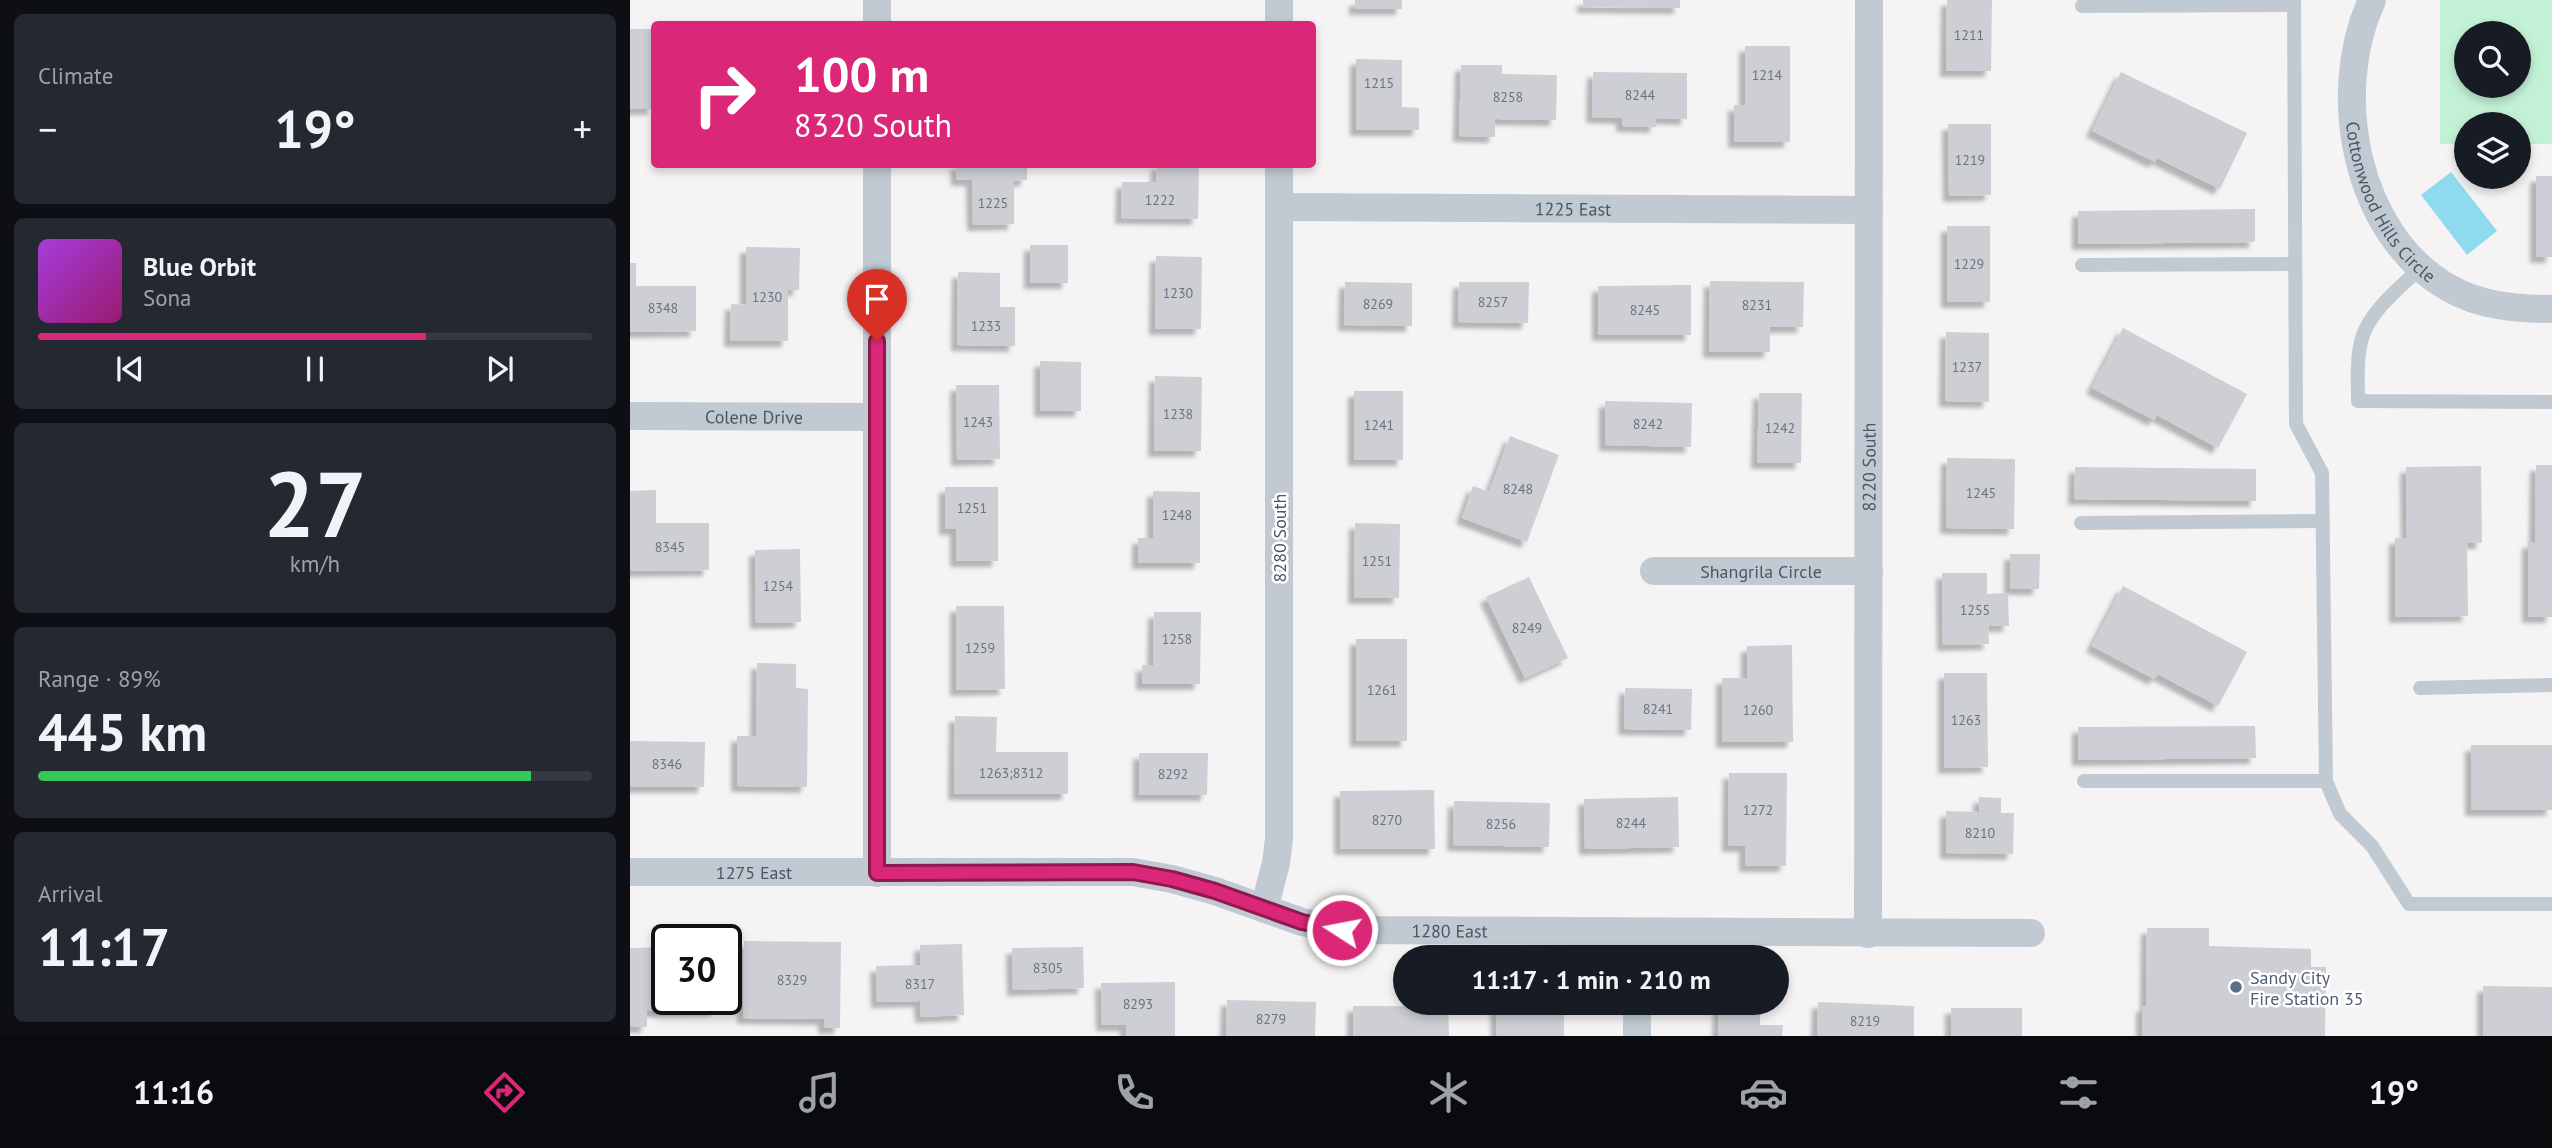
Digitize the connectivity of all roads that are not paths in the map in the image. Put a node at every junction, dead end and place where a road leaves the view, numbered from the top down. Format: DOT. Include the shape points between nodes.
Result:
graph roads {
  1 [pos="877,0"];
  2 [pos="1279,0"];
  3 [pos="1869,0"];
  4 [pos="2372,0"];
  5 [pos="2294,2"];
  6 [pos="2082,6"];
  7 [pos="877,21"];
  8 [pos="1279,21"];
  9 [pos="877,168"];
  10 [pos="1279,168"];
  11 [pos="1279,207"];
  12 [pos="1869,210"];
  13 [pos="2295,264"];
  14 [pos="2082,265"];
  15 [pos="2420,268"];
  16 [pos="2552,309"];
  17 [pos="2552,402"];
  18 [pos="630,416"];
  19 [pos="877,417"];
  20 [pos="2323,521"];
  21 [pos="2081,523"];
  22 [pos="1654,571"];
  23 [pos="1869,571"];
  24 [pos="2552,685"];
  25 [pos="2420,688"];
  26 [pos="2084,781"];
  27 [pos="2326,781"];
  28 [pos="630,872"];
  29 [pos="877,873"];
  30 [pos="2552,904"];
  31 [pos="1264,909"];
  32 [pos="2031,933"];
  33 [pos="1868,934"];
  34 [pos="1637,945"];
  35 [pos="1637,1015"];
  36 [pos="1637,1036"];
  1 -- 7 [label="street"];
  2 -- 8 [label="street"];
  3 -- 12 [label="street, 8220 South"];
  4 -- 15 [label="street, Cottonwood Hills Circle" via="2353,61 2351,105 2357,156 2381,215 2397,243"];
  5 -- 6 [label="lane"];
  5 -- 13 [label="lane"];
  9 -- 19 [label="street"];
  10 -- 11 [label="street, 8280 South"];
  11 -- 12 [label="street, 1225 East"];
  11 -- 31 [label="street, 8280 South" via="1279,839"];
  12 -- 23 [label="street, 8220 South"];
  13 -- 14 [label="lane"];
  13 -- 20 [label="lane" via="2296,424 2322,473"];
  15 -- 16 [label="street, Cottonwood Hills Circle" via="2450,289 2486,303"];
  15 -- 17 [label="lane" via="2375,313 2363,335 2358,401"];
  18 -- 19 [label="street, Colene Drive"];
  19 -- 29 [label="street"];
  20 -- 21 [label="lane"];
  20 -- 27 [label="lane"];
  22 -- 23 [label="street, Shangrila Circle"];
  23 -- 33 [label="street, 8220 South"];
  24 -- 25 [label="lane"];
  26 -- 27 [label="lane"];
  27 -- 30 [label="lane" via="2340,814 2372,846 2409,904"];
  28 -- 29 [label="street, 1275 East"];
  29 -- 31 [label="street, 1280 East" via="1133,872 1183,882"];
  31 -- 34 [label="street, 1280 East" via="1342,930"];
  32 -- 33 [label="street, 1280 East"];
  33 -- 34 [label="street, 1280 East"];
  35 -- 36 [label="street"];
}
